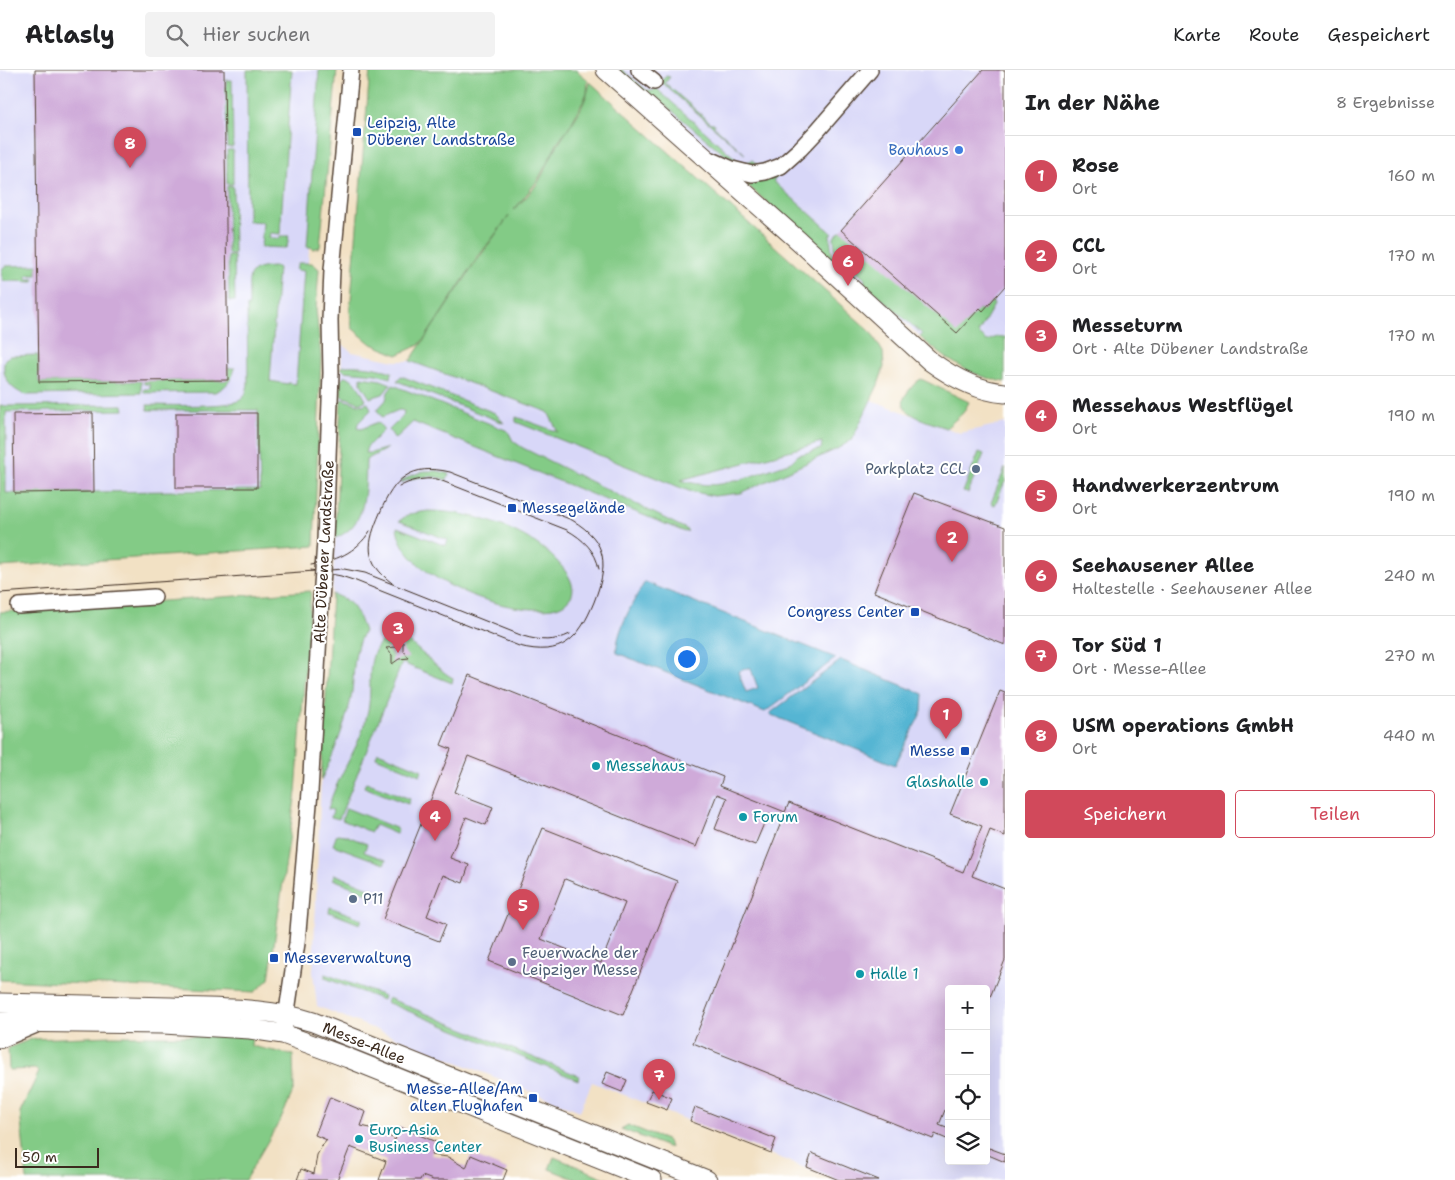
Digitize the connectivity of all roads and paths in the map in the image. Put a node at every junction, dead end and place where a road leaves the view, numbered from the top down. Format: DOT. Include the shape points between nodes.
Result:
graph roads {
  1 [pos="351,70"];
  2 [pos="606,70"];
  3 [pos="640,70"];
  4 [pos="870,70"];
  5 [pos="654,82"];
  6 [pos="702,156"];
  7 [pos="1005,393"];
  8 [pos="154,597"];
  9 [pos="18,606"];
  10 [pos="0,1003"];
  11 [pos="287,1014"];
  12 [pos="0,1022"];
  13 [pos="33,1023"];
  14 [pos="283,1034"];
  15 [pos="0,1037"];
  16 [pos="677,1174"];
  17 [pos="652,1180"];
  18 [pos="707,1180"];
  1 -- 11 [label="street, Alte Dübener Landstraße, bridge" via="332,270 327,510 310,792 297,943"];
  2 -- 6 [label="main road"];
  3 -- 5 [label="street"];
  4 -- 6 [label="street" via="781,166 758,174 742,172"];
  6 -- 7 [label="main road" via="930,361 966,383"];
  8 -- 9 [label="street"];
  10 -- 11 [label="main road, Messe-Allee" via="214,1008"];
  11 -- 14 [label="street, Alte Dübener Landstraße"];
  11 -- 16 [label="main road, Messe-Allee" via="314,1022"];
  12 -- 13 [label="main road, Messe-Allee"];
  13 -- 14 [label="main road, Messe-Allee" via="163,1024"];
  13 -- 15 [label="highway"];
  14 -- 17 [label="main road, Messe-Allee"];
  16 -- 18 [label="main road, Messe-Allee"];
}
